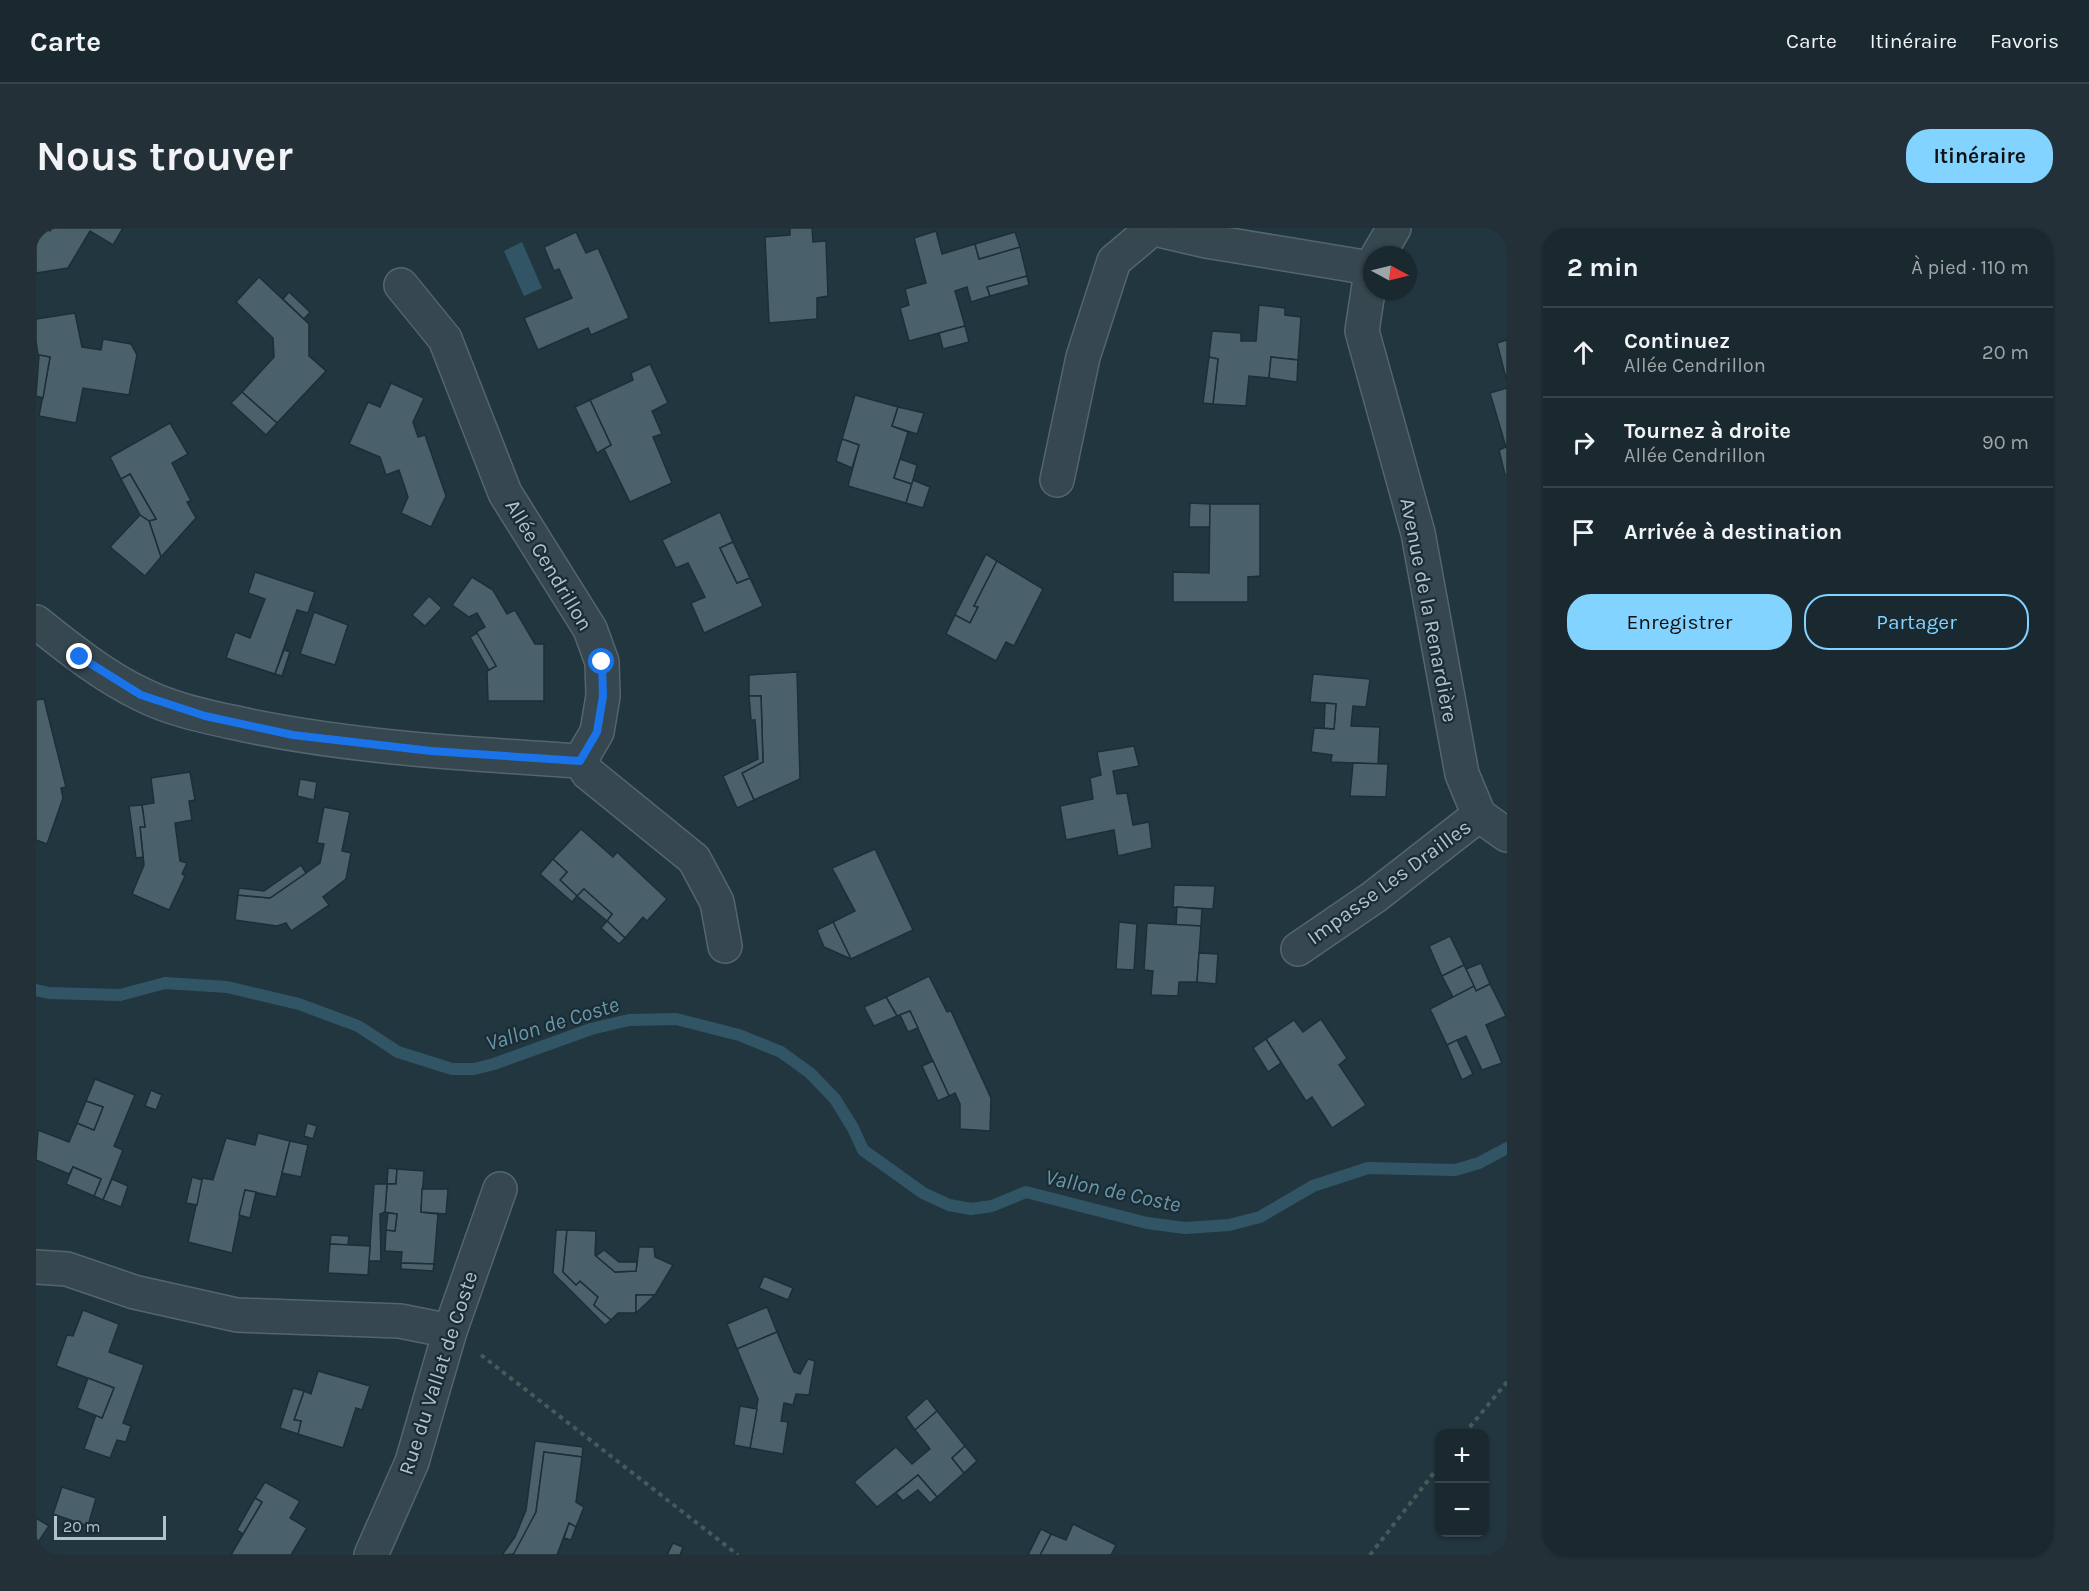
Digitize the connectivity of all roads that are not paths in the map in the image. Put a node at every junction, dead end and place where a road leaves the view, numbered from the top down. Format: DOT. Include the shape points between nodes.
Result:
graph roads {
  1 [pos="1394,228"];
  2 [pos="1151,229"];
  3 [pos="1383,246"];
  4 [pos="1363,261"];
  5 [pos="401,285"];
  6 [pos="1367,300"];
  7 [pos="1057,480"];
  8 [pos="36,622"];
  9 [pos="580,761"];
  10 [pos="1479,815"];
  11 [pos="1507,835"];
  12 [pos="725,946"];
  13 [pos="1298,949"];
  14 [pos="500,1189"];
  15 [pos="36,1268"];
  16 [pos="450,1331"];
  17 [pos="371,1555"];
  1 -- 3 [label="street, Avenue de la Renardière"];
  2 -- 4 [label="street" via="1206,241"];
  2 -- 7 [label="street" via="1114,261 1083,357"];
  5 -- 9 [label="street, Allée Cendrillon" via="445,339 505,493 590,629 602,662 603,696 597,732"];
  6 -- 10 [label="street, Avenue de la Renardière" via="1362,331 1418,533 1462,774"];
  8 -- 9 [label="street" via="80,657 141,695 205,716 293,735 431,751"];
  9 -- 12 [label="street" via="588,772 694,859 717,902"];
  10 -- 11 [label="street"];
  10 -- 13 [label="street, Impasse Les Drailles" via="1374,897"];
  14 -- 16 [label="street, Rue du Vallat de Coste"];
  15 -- 16 [label="street" via="67,1269 134,1292 237,1315 400,1321"];
  16 -- 17 [label="street, Rue du Vallat de Coste" via="412,1461"];
}
